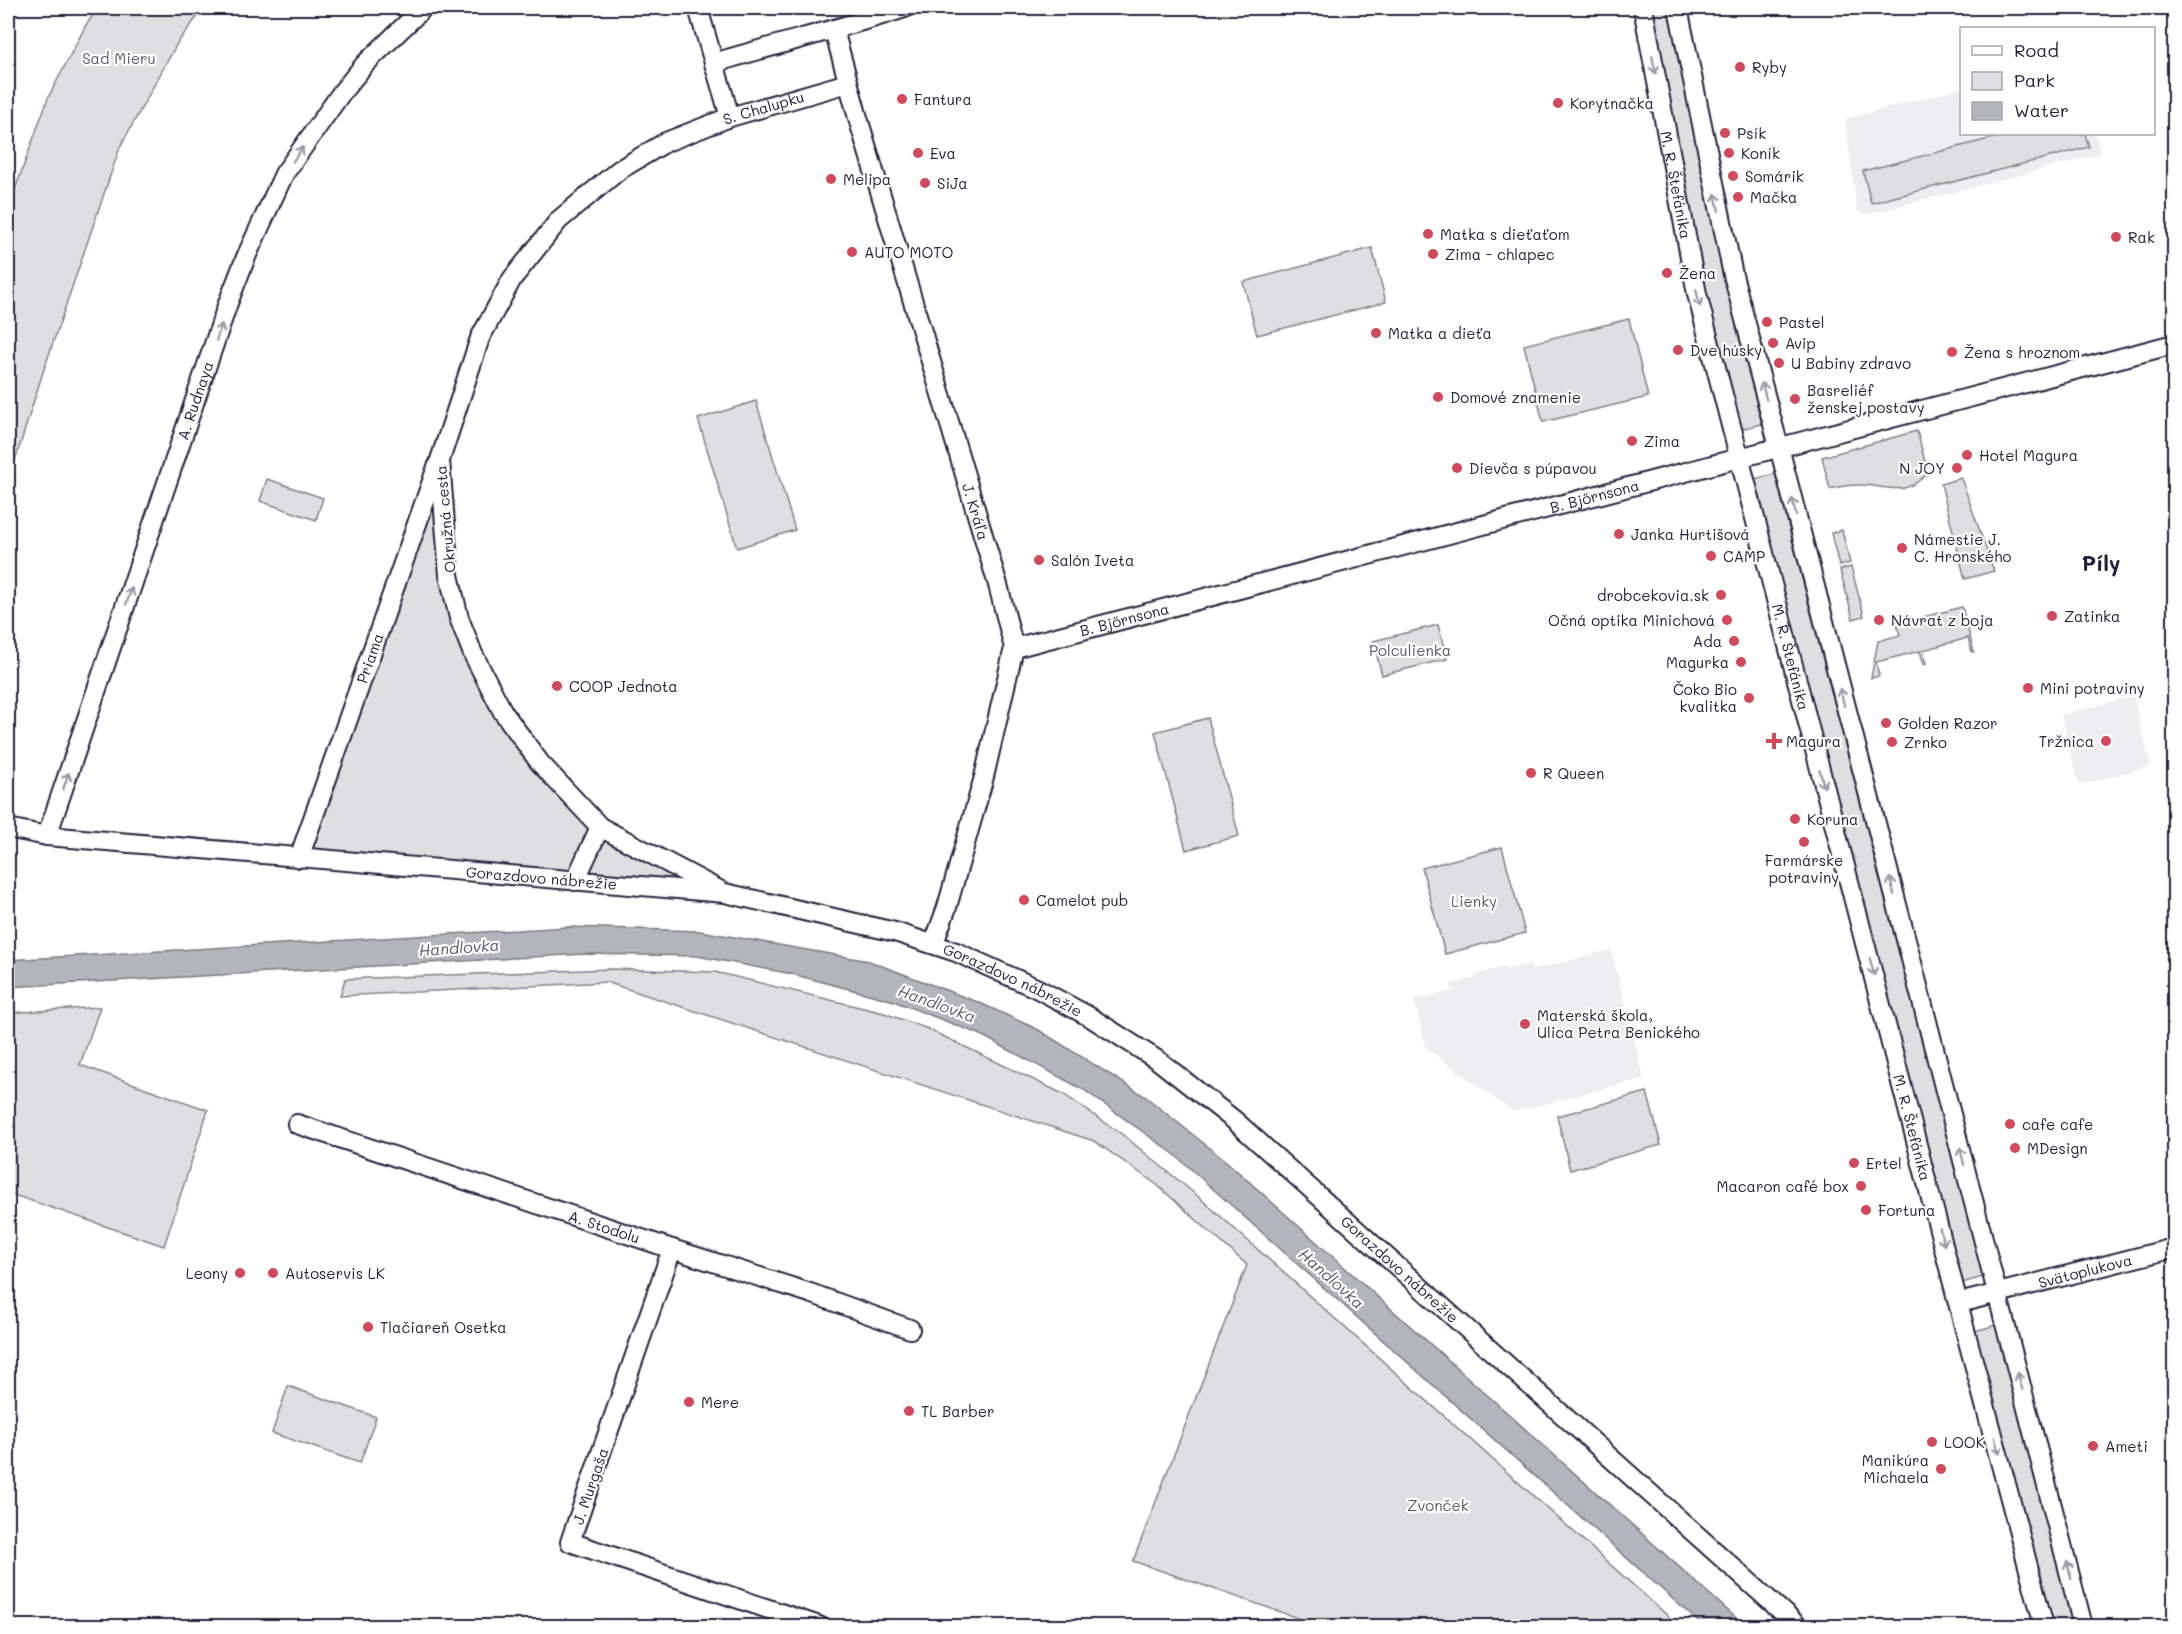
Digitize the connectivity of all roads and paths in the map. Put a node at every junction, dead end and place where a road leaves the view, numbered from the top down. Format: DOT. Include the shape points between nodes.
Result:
graph roads {
  1 [pos="423,8"];
  2 [pos="698,8"];
  3 [pos="905,8"];
  4 [pos="1643,8"];
  5 [pos="1678,8"];
  6 [pos="834,30"];
  7 [pos="714,63"];
  8 [pos="848,83"];
  9 [pos="730,117"];
  10 [pos="2175,344"];
  11 [pos="1779,447"];
  12 [pos="1738,458"];
  13 [pos="440,460"];
  14 [pos="1014,648"];
  15 [pos="600,827"];
  16 [pos="8,828"];
  17 [pos="47,836"];
  18 [pos="299,858"];
  19 [pos="575,881"];
  20 [pos="725,893"];
  21 [pos="934,944"];
  22 [pos="297,1124"];
  23 [pos="2175,1248"];
  24 [pos="672,1249"];
  25 [pos="1997,1294"];
  26 [pos="1959,1303"];
  27 [pos="910,1329"];
  28 [pos="819,1626"];
  29 [pos="1798,1626"];
  30 [pos="2044,1626"];
  31 [pos="2083,1626"];
  17 -- 1 [label="street, A. Rudnaya, one-way" via="246,257 284,174 317,127 365,64"];
  2 -- 7 [label="street, S. Chalupku"];
  3 -- 6 [label="street"];
  4 -- 12 [label="street, M. R. Štefánika, one-way" via="1695,283"];
  11 -- 5 [label="street, one-way" via="1733,275"];
  6 -- 7 [label="street" via="808,34"];
  6 -- 8 [label="street"];
  7 -- 9 [label="street, S. Chalupku"];
  8 -- 9 [label="street, S. Chalupku"];
  8 -- 14 [label="street, J. Kráľa"];
  9 -- 13 [label="street, Okružná cesta" via="637,158 559,220 512,279 480,338"];
  10 -- 11 [label="street, B. Bjőrnsona"];
  11 -- 12 [label="street, B. Bjőrnsona"];
  25 -- 11 [label="street, one-way"];
  12 -- 14 [label="street, B. Bjőrnsona"];
  12 -- 26 [label="street, M. R. Štefánika, one-way"];
  13 -- 15 [label="street, Okružná cesta" via="449,575 473,654 503,712 540,763"];
  13 -- 18 [label="street, Priama"];
  14 -- 21 [label="street, J. Kráľa" via="984,777"];
  15 -- 19 [label="street"];
  15 -- 20 [label="street, Okružná cesta"];
  16 -- 17 [label="street, Gorazdovo nábrežie"];
  17 -- 18 [label="street, Gorazdovo nábrežie"];
  18 -- 19 [label="street, Gorazdovo nábrežie"];
  19 -- 20 [label="street, Gorazdovo nábrežie"];
  20 -- 21 [label="street, Gorazdovo nábrežie"];
  21 -- 29 [label="street, Gorazdovo nábrežie" via="1038,989 1159,1060 1234,1120"];
  22 -- 24 [label="street, A. Stodolu"];
  23 -- 25 [label="street, Svätoplukova"];
  24 -- 27 [label="street, A. Stodolu"];
  24 -- 28 [label="street, J. Murgaša" via="570,1542"];
  25 -- 26 [label="street"];
  31 -- 25 [label="street, one-way"];
  26 -- 30 [label="street, M. R. Štefánika, one-way"];
}
